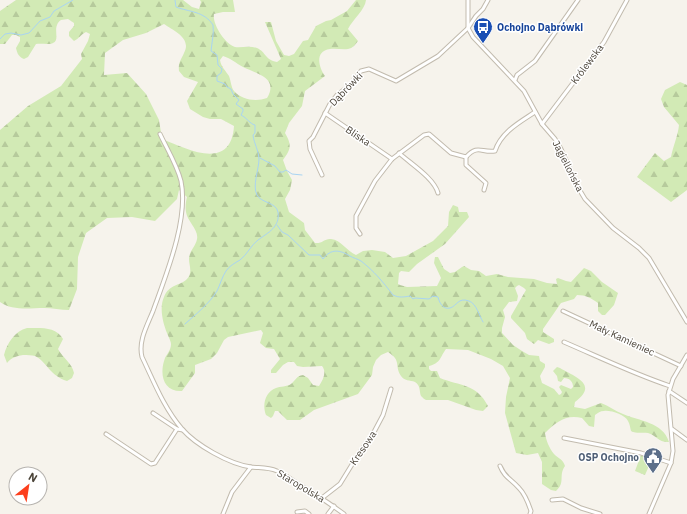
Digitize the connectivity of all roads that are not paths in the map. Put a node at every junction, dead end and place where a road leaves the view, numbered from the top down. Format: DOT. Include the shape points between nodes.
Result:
graph roads {
  1 [pos="468,0"];
  2 [pos="488,0"];
  3 [pos="578,0"];
  4 [pos="627,0"];
  5 [pos="468,28"];
  6 [pos="515,80"];
  7 [pos="535,112"];
  8 [pos="325,113"];
  9 [pos="542,124"];
  10 [pos="160,134"];
  11 [pos="399,153"];
  12 [pos="466,158"];
  13 [pos="392,159"];
  14 [pos="322,175"];
  15 [pos="484,190"];
  16 [pos="438,193"];
  17 [pos="360,234"];
  18 [pos="563,311"];
  19 [pos="687,322"];
  20 [pos="564,342"];
  21 [pos="687,355"];
  22 [pos="686,359"];
  23 [pos="681,366"];
  24 [pos="670,386"];
  25 [pos="391,390"];
  26 [pos="669,391"];
  27 [pos="687,403"];
  28 [pos="153,413"];
  29 [pos="176,429"];
  30 [pos="672,429"];
  31 [pos="183,430"];
  32 [pos="106,434"];
  33 [pos="564,438"];
  34 [pos="687,440"];
  35 [pos="671,463"];
  36 [pos="500,466"];
  37 [pos="251,467"];
  38 [pos="322,498"];
  39 [pos="552,500"];
  40 [pos="334,506"];
  41 [pos="298,512"];
  42 [pos="223,514"];
  43 [pos="309,514"];
  44 [pos="328,514"];
  45 [pos="344,514"];
  46 [pos="530,514"];
  47 [pos="600,514"];
  48 [pos="649,514"];
  1 -- 5 [label="street"];
  2 -- 5 [label="street"];
  3 -- 6 [label="street" via="535,61 517,75"];
  4 -- 9 [label="street, Królewska" via="604,42"];
  5 -- 6 [label="street, Jagiellońska" via="473,37"];
  5 -- 8 [label="street, Dąbrówki" via="438,56 396,81 369,69 361,71 349,86 337,95"];
  6 -- 7 [label="street, Jagiellońska" via="529,98"];
  7 -- 9 [label="street, Jagiellońska"];
  7 -- 12 [label="street" via="508,131 495,151 479,149"];
  8 -- 13 [label="street, Bliska"];
  8 -- 14 [label="street, Dąbrówki" via="313,137 308,141"];
  9 -- 19 [label="street, Jagiellońska" via="558,144 585,199 621,235 649,258"];
  10 -- 31 [label="street, Staropolska" via="180,180 183,197 178,237 140,351 161,397"];
  11 -- 12 [label="street" via="429,134 451,153"];
  11 -- 13 [label="street"];
  11 -- 16 [label="street" via="429,179"];
  12 -- 15 [label="street" via="466,165 486,183"];
  13 -- 17 [label="street" via="375,181 356,216 356,228"];
  18 -- 23 [label="street, Mały Kamieniec"];
  20 -- 24 [label="street"];
  21 -- 22 [label="street"];
  22 -- 23 [label="street"];
  23 -- 24 [label="street"];
  24 -- 26 [label="street"];
  25 -- 38 [label="street, Kresowa" via="374,432 340,484"];
  26 -- 27 [label="street"];
  26 -- 30 [label="street" via="668,410"];
  28 -- 29 [label="street"];
  29 -- 31 [label="street"];
  29 -- 32 [label="street" via="155,463 151,464"];
  30 -- 34 [label="street"];
  30 -- 35 [label="street"];
  31 -- 37 [label="street, Staropolska" via="205,448"];
  33 -- 35 [label="street" via="640,453"];
  35 -- 48 [label="street"];
  36 -- 46 [label="street" via="504,475 528,500"];
  37 -- 38 [label="street, Staropolska" via="268,468 279,472"];
  37 -- 42 [label="street" via="232,492"];
  38 -- 40 [label="street, Staropolska"];
  39 -- 47 [label="street" via="563,499"];
  40 -- 44 [label="street"];
  40 -- 45 [label="street, Staropolska"];
  41 -- 43 [label="street"];
}
